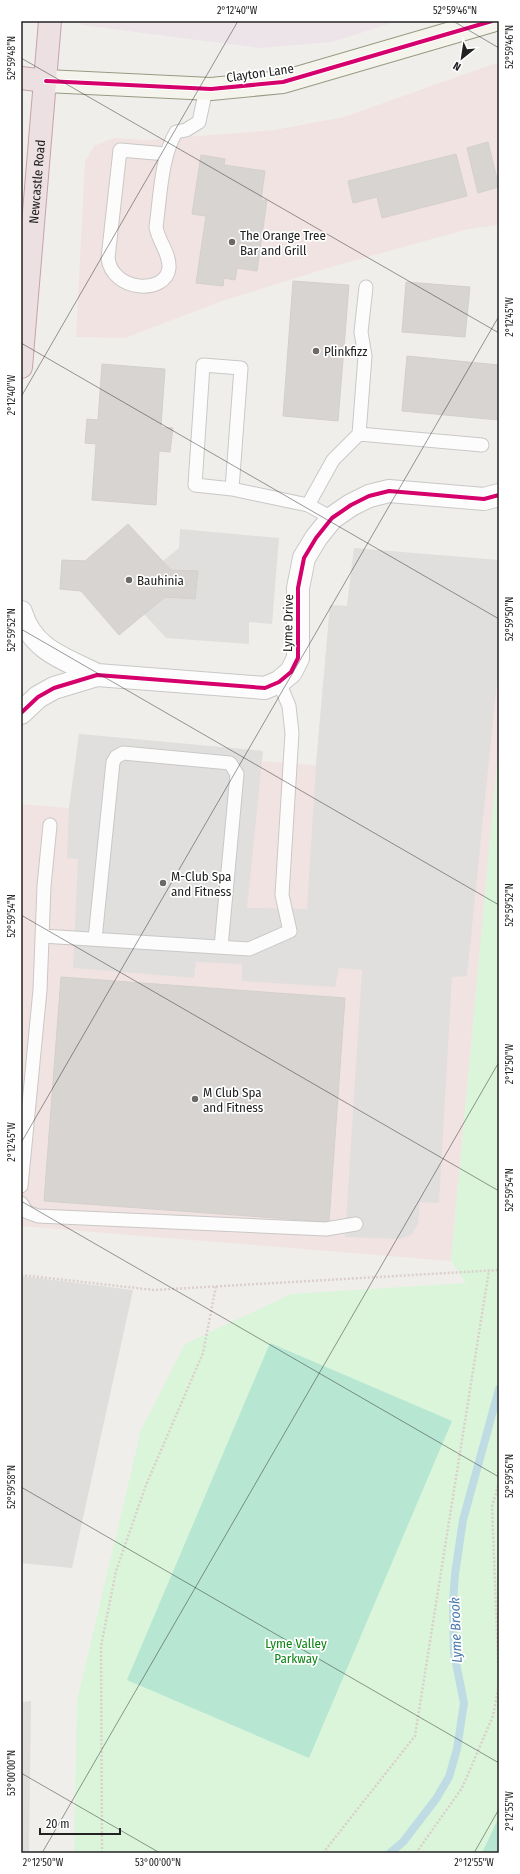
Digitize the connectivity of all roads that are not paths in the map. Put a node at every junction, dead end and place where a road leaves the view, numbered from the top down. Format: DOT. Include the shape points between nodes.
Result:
graph roads {
  1 [pos="50,21"];
  2 [pos="492,21"];
  3 [pos="21,78"];
  4 [pos="46,81"];
  5 [pos="206,89"];
  6 [pos="167,154"];
  7 [pos="366,287"];
  8 [pos="21,367"];
  9 [pos="359,434"];
  10 [pos="482,445"];
  11 [pos="232,489"];
  12 [pos="499,495"];
  13 [pos="308,505"];
  14 [pos="332,518"];
  15 [pos="21,612"];
  16 [pos="97,675"];
  17 [pos="279,682"];
  18 [pos="21,713"];
  19 [pos="50,825"];
  20 [pos="42,936"];
  21 [pos="95,939"];
  22 [pos="221,947"];
  23 [pos="21,1186"];
  24 [pos="21,1203"];
  25 [pos="356,1224"];
  1 -- 4 [label="highway, Newcastle Road"];
  2 -- 5 [label="street, Clayton Lane" via="283,82"];
  3 -- 4 [label="highway"];
  4 -- 5 [label="street, Clayton Lane"];
  4 -- 8 [label="highway, Newcastle Road"];
  5 -- 6 [label="lane" via="199,122 186,130 176,132"];
  6 -- 6 [label="lane" via="156,227 157,236 168,257 169,268 162,281 144,286 130,286 119,280 112,272 108,258 120,150"];
  7 -- 9 [label="lane" via="361,332 365,356"];
  9 -- 10 [label="lane"];
  9 -- 13 [label="lane" via="333,460"];
  11 -- 11 [label="lane" via="195,485 203,365 241,368"];
  11 -- 13 [label="lane"];
  12 -- 14 [label="street, Lyme Drive" via="484,499 389,491 369,496"];
  13 -- 14 [label="lane"];
  14 -- 17 [label="street, Lyme Drive" via="304,558 298,588 298,658 290,672"];
  15 -- 16 [label="street, Lyme Drive" via="25,624 43,648"];
  16 -- 17 [label="street, Lyme Drive" via="247,688 265,688"];
  16 -- 18 [label="street, Lyme Drive" via="54,688 38,696"];
  17 -- 22 [label="lane" via="289,706 292,732 282,895 290,931 249,949"];
  19 -- 20 [label="lane"];
  20 -- 21 [label="lane"];
  20 -- 23 [label="lane" via="40,990"];
  21 -- 22 [label="lane"];
  21 -- 22 [label="lane" via="113,762 123,753 230,764 234,769 236,774"];
  24 -- 25 [label="lane" via="27,1212 38,1216 326,1229"];
}
